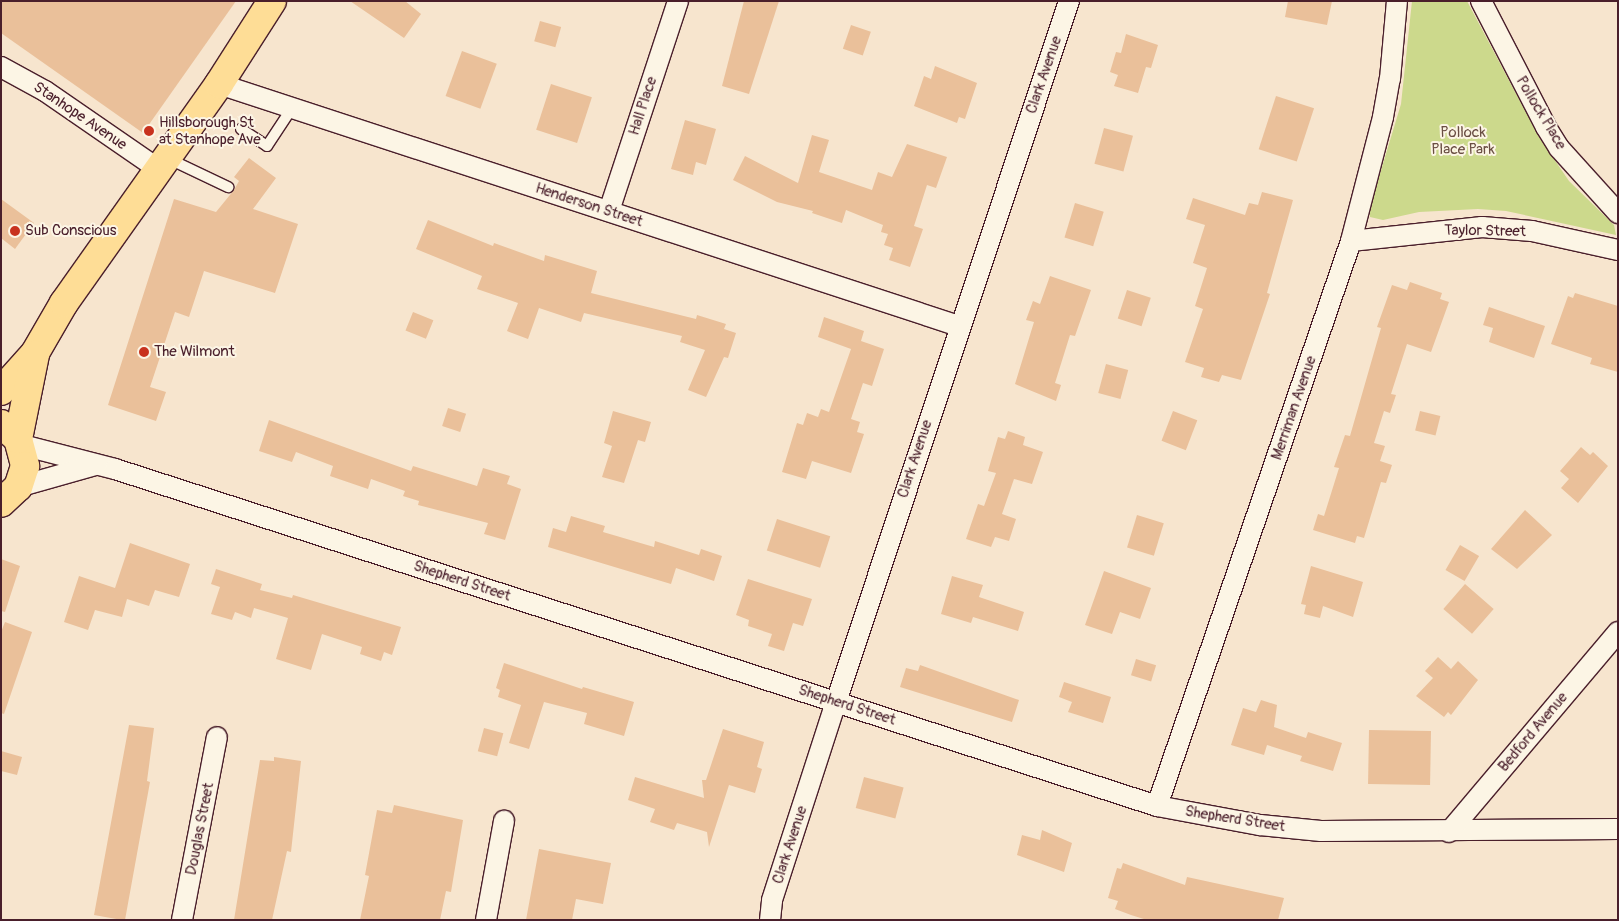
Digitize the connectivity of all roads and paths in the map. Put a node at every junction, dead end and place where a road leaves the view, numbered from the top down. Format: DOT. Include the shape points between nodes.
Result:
graph roads {
  1 [pos="272,1"];
  2 [pos="678,1"];
  3 [pos="1069,1"];
  4 [pos="1397,1"];
  5 [pos="1481,1"];
  6 [pos="1,67"];
  7 [pos="219,84"];
  8 [pos="292,108"];
  9 [pos="241,129"];
  10 [pos="162,163"];
  11 [pos="228,187"];
  12 [pos="608,211"];
  13 [pos="1618,213"];
  14 [pos="1351,241"];
  15 [pos="1618,250"];
  16 [pos="959,326"];
  17 [pos="35,352"];
  18 [pos="1,391"];
  19 [pos="14,436"];
  20 [pos="96,465"];
  21 [pos="10,495"];
  22 [pos="1618,632"];
  23 [pos="836,702"];
  24 [pos="218,738"];
  25 [pos="1157,806"];
  26 [pos="504,821"];
  27 [pos="1618,829"];
  28 [pos="1448,832"];
  29 [pos="182,920"];
  30 [pos="486,920"];
  31 [pos="770,920"];
  1 -- 7 [label="main road"];
  2 -- 12 [label="street, Hall Place"];
  3 -- 16 [label="street, Clark Avenue"];
  4 -- 14 [label="street, Merriman Avenue" via="1387,98"];
  5 -- 13 [label="street, Pollock Place" via="1546,127 1560,148"];
  6 -- 10 [label="street, Stanhope Avenue"];
  7 -- 8 [label="street, Henderson Street"];
  7 -- 10 [label="main road"];
  8 -- 9 [label="lane" via="268,146"];
  8 -- 12 [label="street, Henderson Street"];
  10 -- 11 [label="lane"];
  10 -- 17 [label="main road" via="64,303"];
  12 -- 16 [label="street, Henderson Street"];
  14 -- 15 [label="street, Taylor Street" via="1482,227 1532,231"];
  14 -- 25 [label="street, Merriman Avenue"];
  16 -- 23 [label="street, Clark Avenue"];
  17 -- 18 [label="main road"];
  17 -- 19 [label="main road"];
  19 -- 20 [label="street, Shepherd Street"];
  19 -- 21 [label="main road" via="25,466"];
  20 -- 21 [label="street"];
  20 -- 23 [label="street, Shepherd Street"];
  22 -- 28 [label="street, Bedford Avenue"];
  23 -- 25 [label="street, Shepherd Street"];
  23 -- 31 [label="street, Clark Avenue" via="772,900"];
  24 -- 29 [label="street, Douglas Street"];
  25 -- 28 [label="street, Shepherd Street" via="1286,828"];
  26 -- 30 [label="street"];
  27 -- 28 [label="street, Shepherd Street"];
}
